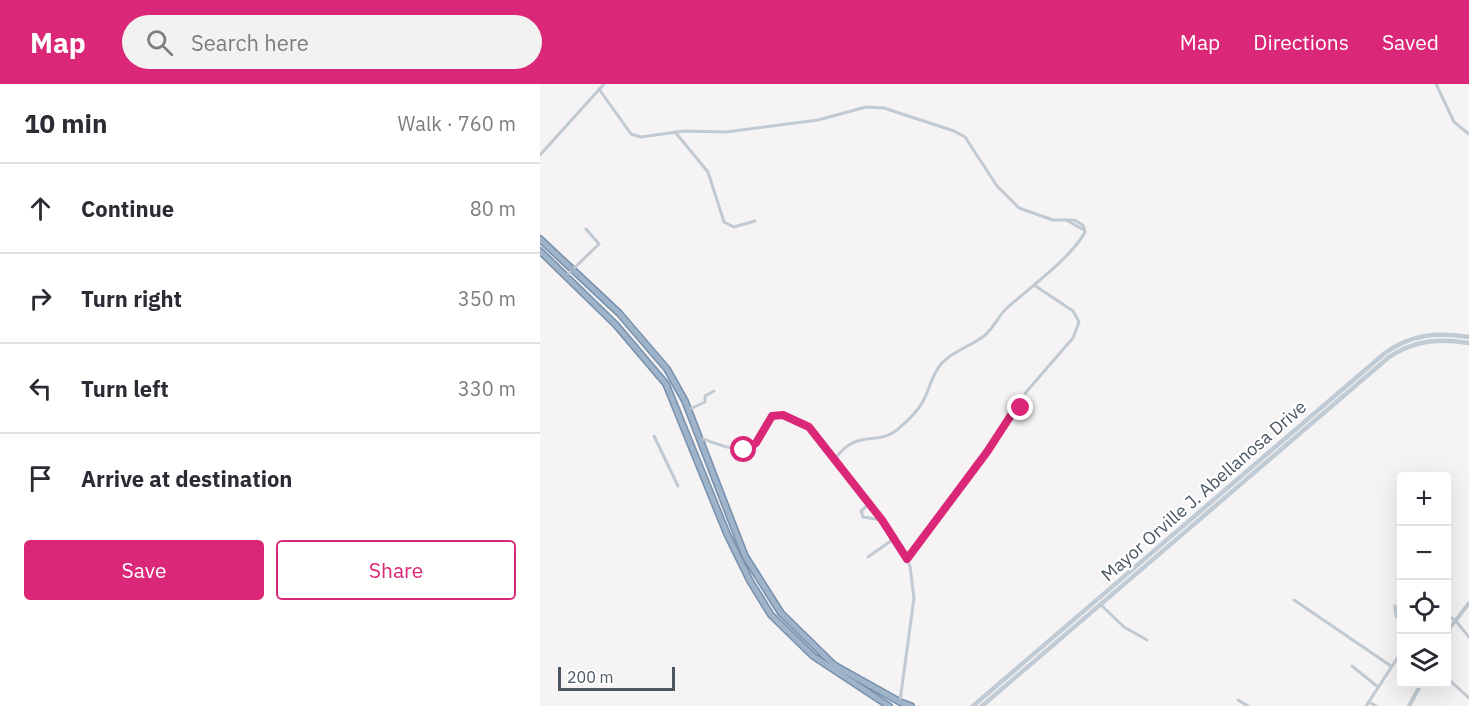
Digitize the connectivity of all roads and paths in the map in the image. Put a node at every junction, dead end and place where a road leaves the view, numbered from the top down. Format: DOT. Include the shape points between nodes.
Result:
graph roads {
  1 [pos="604,84"];
  2 [pos="1436,84"];
  3 [pos="599,89"];
  4 [pos="675,132"];
  5 [pos="1469,134"];
  6 [pos="540,155"];
  7 [pos="755,221"];
  8 [pos="586,229"];
  9 [pos="540,239"];
  10 [pos="540,251"];
  11 [pos="573,269"];
  12 [pos="566,276"];
  13 [pos="1034,285"];
  14 [pos="1439,337"];
  15 [pos="1469,337"];
  16 [pos="1469,343"];
  17 [pos="673,378"];
  18 [pos="666,384"];
  19 [pos="714,391"];
  20 [pos="1017,406"];
  21 [pos="1028,408"];
  22 [pos="688,410"];
  23 [pos="654,436"];
  24 [pos="699,438"];
  25 [pos="834,460"];
  26 [pos="678,486"];
  27 [pos="869,504"];
  28 [pos="882,520"];
  29 [pos="895,538"];
  30 [pos="868,557"];
  31 [pos="907,559"];
  32 [pos="1294,600"];
  33 [pos="1469,603"];
  34 [pos="1101,605"];
  35 [pos="1395,606"];
  36 [pos="1397,616"];
  37 [pos="1451,618"];
  38 [pos="1455,620"];
  39 [pos="1451,626"];
  40 [pos="1469,637"];
  41 [pos="1148,640"];
  42 [pos="818,651"];
  43 [pos="813,656"];
  44 [pos="1397,657"];
  45 [pos="1352,666"];
  46 [pos="1391,666"];
  47 [pos="1451,682"];
  48 [pos="1378,687"];
  49 [pos="1418,688"];
  50 [pos="879,691"];
  51 [pos="875,698"];
  52 [pos="1469,698"];
  53 [pos="1238,700"];
  54 [pos="900,702"];
  55 [pos="1367,704"];
  56 [pos="889,706"];
  57 [pos="912,706"];
  58 [pos="973,706"];
  59 [pos="982,706"];
  60 [pos="1248,706"];
  61 [pos="1376,706"];
  62 [pos="1409,706"];
  1 -- 3 [label="street"];
  2 -- 5 [label="street" via="1454,122"];
  3 -- 4 [label="street" via="634,135"];
  3 -- 6 [label="street"];
  4 -- 7 [label="street" via="708,172 724,222 735,227"];
  4 -- 13 [label="street" via="726,132 812,121 866,107 884,108 960,134 1017,207 1053,220 1080,222 1085,231 1078,245"];
  8 -- 11 [label="street" via="599,244"];
  9 -- 11 [label="highway"];
  10 -- 12 [label="highway"];
  11 -- 12 [label="street"];
  11 -- 17 [label="highway" via="624,318"];
  12 -- 18 [label="highway" via="616,325"];
  13 -- 20 [label="street" via="1073,310 1079,322 1073,338"];
  13 -- 25 [label="street" via="1005,310 986,335 943,362 931,379 922,405 907,421 892,433 849,443"];
  14 -- 15 [label="main road, Mayor Orville J. Abellanosa Drive"];
  14 -- 16 [label="main road, Mayor Orville J. Abellanosa Drive"];
  14 -- 34 [label="main road, Mayor Orville J. Abellanosa Drive" via="1412,344 1389,357"];
  14 -- 58 [label="main road, Mayor Orville J. Abellanosa Drive" via="1410,339 1385,353"];
  17 -- 18 [label="highway"];
  17 -- 22 [label="highway"];
  18 -- 43 [label="highway" via="750,581 771,615"];
  19 -- 22 [label="street" via="705,396 705,402"];
  20 -- 21 [label="street"];
  20 -- 31 [label="street"];
  22 -- 24 [label="highway"];
  23 -- 26 [label="street"];
  24 -- 25 [label="street" via="748,449 756,443 769,418 779,414 806,424"];
  24 -- 42 [label="highway" via="758,580 781,613"];
  25 -- 27 [label="street"];
  27 -- 28 [label="street"];
  27 -- 28 [label="street" via="861,512 863,517"];
  28 -- 29 [label="street"];
  29 -- 30 [label="street"];
  29 -- 31 [label="street"];
  31 -- 54 [label="street" via="914,598"];
  32 -- 46 [label="street"];
  33 -- 38 [label="street"];
  34 -- 41 [label="street" via="1124,627"];
  34 -- 59 [label="main road, Mayor Orville J. Abellanosa Drive"];
  35 -- 36 [label="street"];
  37 -- 38 [label="street"];
  38 -- 39 [label="street"];
  38 -- 40 [label="street"];
  42 -- 43 [label="highway"];
  42 -- 50 [label="highway"];
  43 -- 51 [label="highway"];
  44 -- 46 [label="street"];
  45 -- 48 [label="street"];
  46 -- 48 [label="street"];
  47 -- 52 [label="street"];
  48 -- 55 [label="street"];
  49 -- 62 [label="street"];
  50 -- 51 [label="highway"];
  50 -- 54 [label="highway"];
  51 -- 56 [label="highway"];
  53 -- 60 [label="street"];
  54 -- 57 [label="highway"];
  55 -- 61 [label="street"];
}
